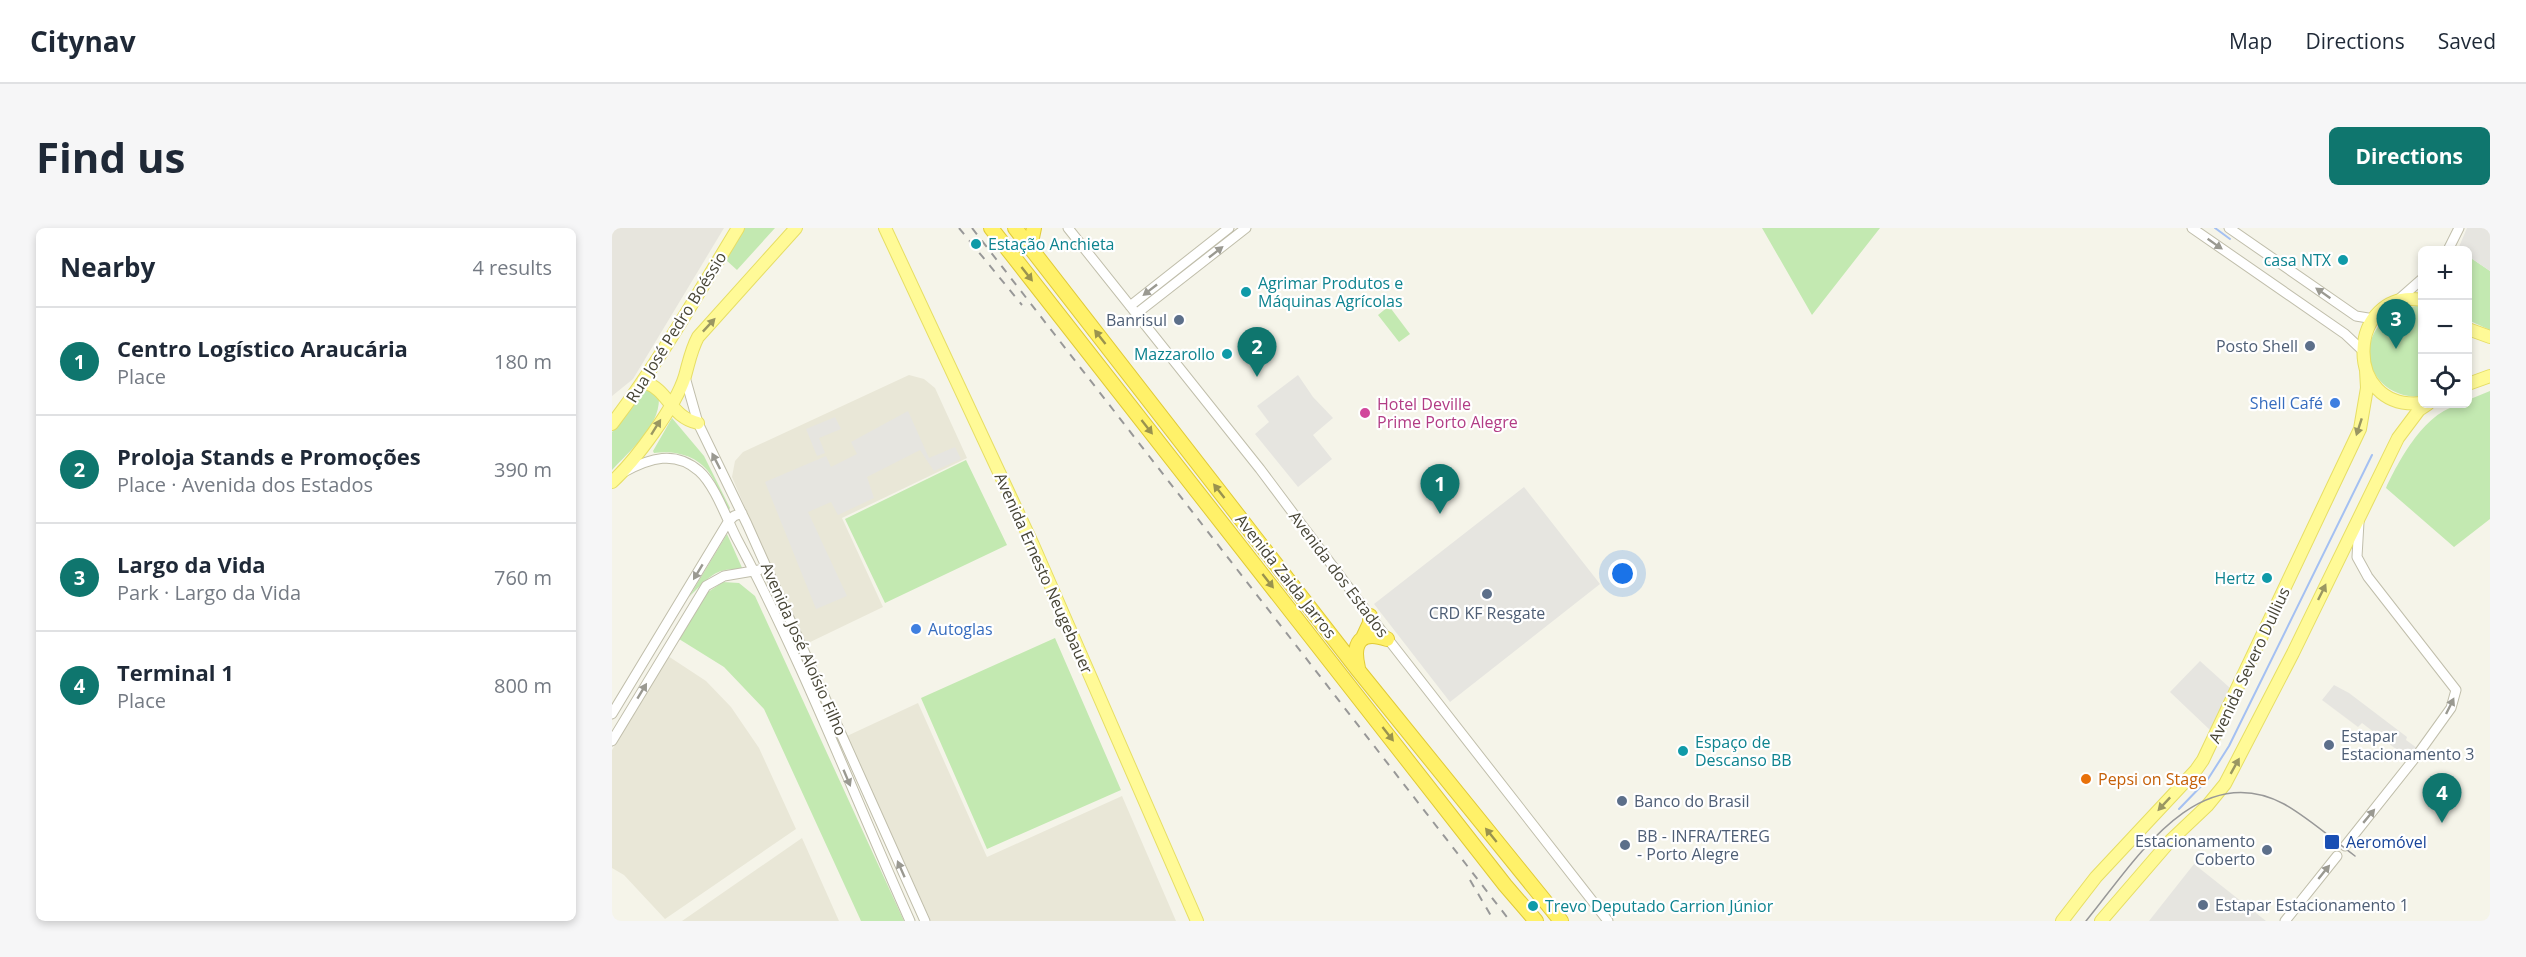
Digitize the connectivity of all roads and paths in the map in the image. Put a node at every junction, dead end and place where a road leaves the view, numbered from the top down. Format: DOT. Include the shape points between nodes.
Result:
graph roads {
  1 [pos="738,228"];
  2 [pos="796,228"];
  3 [pos="885,228"];
  4 [pos="991,228"];
  5 [pos="1015,228"];
  6 [pos="1034,228"];
  7 [pos="1068,228"];
  8 [pos="1229,228"];
  9 [pos="1246,228"];
  10 [pos="2192,228"];
  11 [pos="2229,228"];
  12 [pos="2459,228"];
  13 [pos="2450,246"];
  14 [pos="1030,247"];
  15 [pos="1186,262"];
  16 [pos="1192,270"];
  17 [pos="2418,283"];
  18 [pos="2418,300"];
  19 [pos="2395,303"];
  20 [pos="1130,306"];
  21 [pos="1136,314"];
  22 [pos="2374,319"];
  23 [pos="2472,331"];
  24 [pos="2490,338"];
  25 [pos="2362,350"];
  26 [pos="2366,370"];
  27 [pos="2490,376"];
  28 [pos="685,377"];
  29 [pos="644,382"];
  30 [pos="2472,383"];
  31 [pos="2418,403"];
  32 [pos="670,405"];
  33 [pos="2422,408"];
  34 [pos="698,423"];
  35 [pos="612,424"];
  36 [pos="622,473"];
  37 [pos="612,482"];
  38 [pos="2367,500"];
  39 [pos="742,513"];
  40 [pos="728,522"];
  41 [pos="766,567"];
  42 [pos="755,572"];
  43 [pos="1370,616"];
  44 [pos="1363,638"];
  45 [pos="1387,639"];
  46 [pos="1358,670"];
  47 [pos="612,714"];
  48 [pos="612,741"];
  49 [pos="2345,846"];
  50 [pos="2337,856"];
  51 [pos="1528,881"];
  52 [pos="1505,885"];
  53 [pos="910,921"];
  54 [pos="925,921"];
  55 [pos="1196,921"];
  56 [pos="1531,921"];
  57 [pos="1536,921"];
  58 [pos="1561,921"];
  59 [pos="1569,921"];
  60 [pos="1608,921"];
  61 [pos="2062,921"];
  62 [pos="2101,921"];
  63 [pos="2284,921"];
  1 -- 29 [label="main road, Rua José Pedro Boéssio"];
  28 -- 2 [label="main road, Rua José Pedro Boéssio, one-way" via="698,337"];
  3 -- 55 [label="main road, Avenida Ernesto Neugebauer" via="1038,555"];
  4 -- 52 [label="highway, Avenida Zaida Jarros, one-way"];
  5 -- 14 [label="highway, Avenida Zaida Jarros"];
  6 -- 14 [label="highway"];
  7 -- 20 [label="street, Avenida dos Estados"];
  8 -- 15 [label="street"];
  16 -- 9 [label="street, one-way"];
  10 -- 25 [label="street, one-way" via="2345,334"];
  22 -- 11 [label="street, one-way" via="2356,316"];
  12 -- 13 [label="street"];
  46 -- 14 [label="highway, Avenida Zaida Jarros, one-way"];
  15 -- 16 [label="street"];
  15 -- 20 [label="street, one-way"];
  16 -- 21 [label="street"];
  17 -- 19 [label="street"];
  18 -- 19 [label="main road"];
  19 -- 22 [label="main road"];
  20 -- 21 [label="street, Avenida dos Estados"];
  21 -- 43 [label="street, Avenida dos Estados" via="1260,469"];
  22 -- 25 [label="main road"];
  23 -- 24 [label="main road"];
  25 -- 26 [label="main road"];
  26 -- 31 [label="main road" via="2387,396"];
  26 -- 61 [label="main road, Avenida Severo Dullius, one-way" via="2360,429 2203,760 2096,877"];
  27 -- 30 [label="main road"];
  28 -- 32 [label="main road, Rua José Pedro Boéssio"];
  28 -- 34 [label="street, Avenida José Aloísio Filho"];
  29 -- 32 [label="main road" via="657,389"];
  29 -- 35 [label="main road, Rua José Pedro Boéssio"];
  32 -- 34 [label="main road" via="687,421"];
  36 -- 32 [label="main road, Rua José Pedro Boéssio, one-way"];
  33 -- 38 [label="main road, Avenida Severo Dullius" via="2398,438"];
  39 -- 34 [label="street, Avenida José Aloísio Filho, one-way"];
  36 -- 37 [label="main road, Rua José Pedro Boéssio"];
  36 -- 40 [label="street, Avenida José Aloísio Filho" via="655,459 681,459 701,472"];
  49 -- 38 [label="street, one-way" via="2451,708 2456,690 2368,577 2357,557 2359,523"];
  62 -- 38 [label="main road, Avenida Severo Dullius, one-way" via="2225,784"];
  39 -- 40 [label="street"];
  39 -- 41 [label="street, Avenida José Aloísio Filho"];
  40 -- 42 [label="street, Avenida José Aloísio Filho"];
  40 -- 47 [label="street, one-way"];
  41 -- 42 [label="street"];
  54 -- 41 [label="street, Avenida José Aloísio Filho, one-way"];
  48 -- 42 [label="street, one-way" via="706,586 724,576"];
  42 -- 53 [label="street, Avenida José Aloísio Filho, one-way"];
  43 -- 44 [label="highway"];
  43 -- 45 [label="street, Avenida dos Estados"];
  44 -- 45 [label="highway"];
  44 -- 46 [label="highway" via="1355,650"];
  45 -- 60 [label="street, Avenida dos Estados"];
  51 -- 46 [label="highway, Avenida Zaida Jarros, one-way"];
  63 -- 50 [label="street, one-way"];
  51 -- 58 [label="highway, Avenida Zaida Jarros"];
  51 -- 59 [label="highway"];
  52 -- 56 [label="highway"];
  52 -- 57 [label="highway, Avenida Zaida Jarros"];
}
